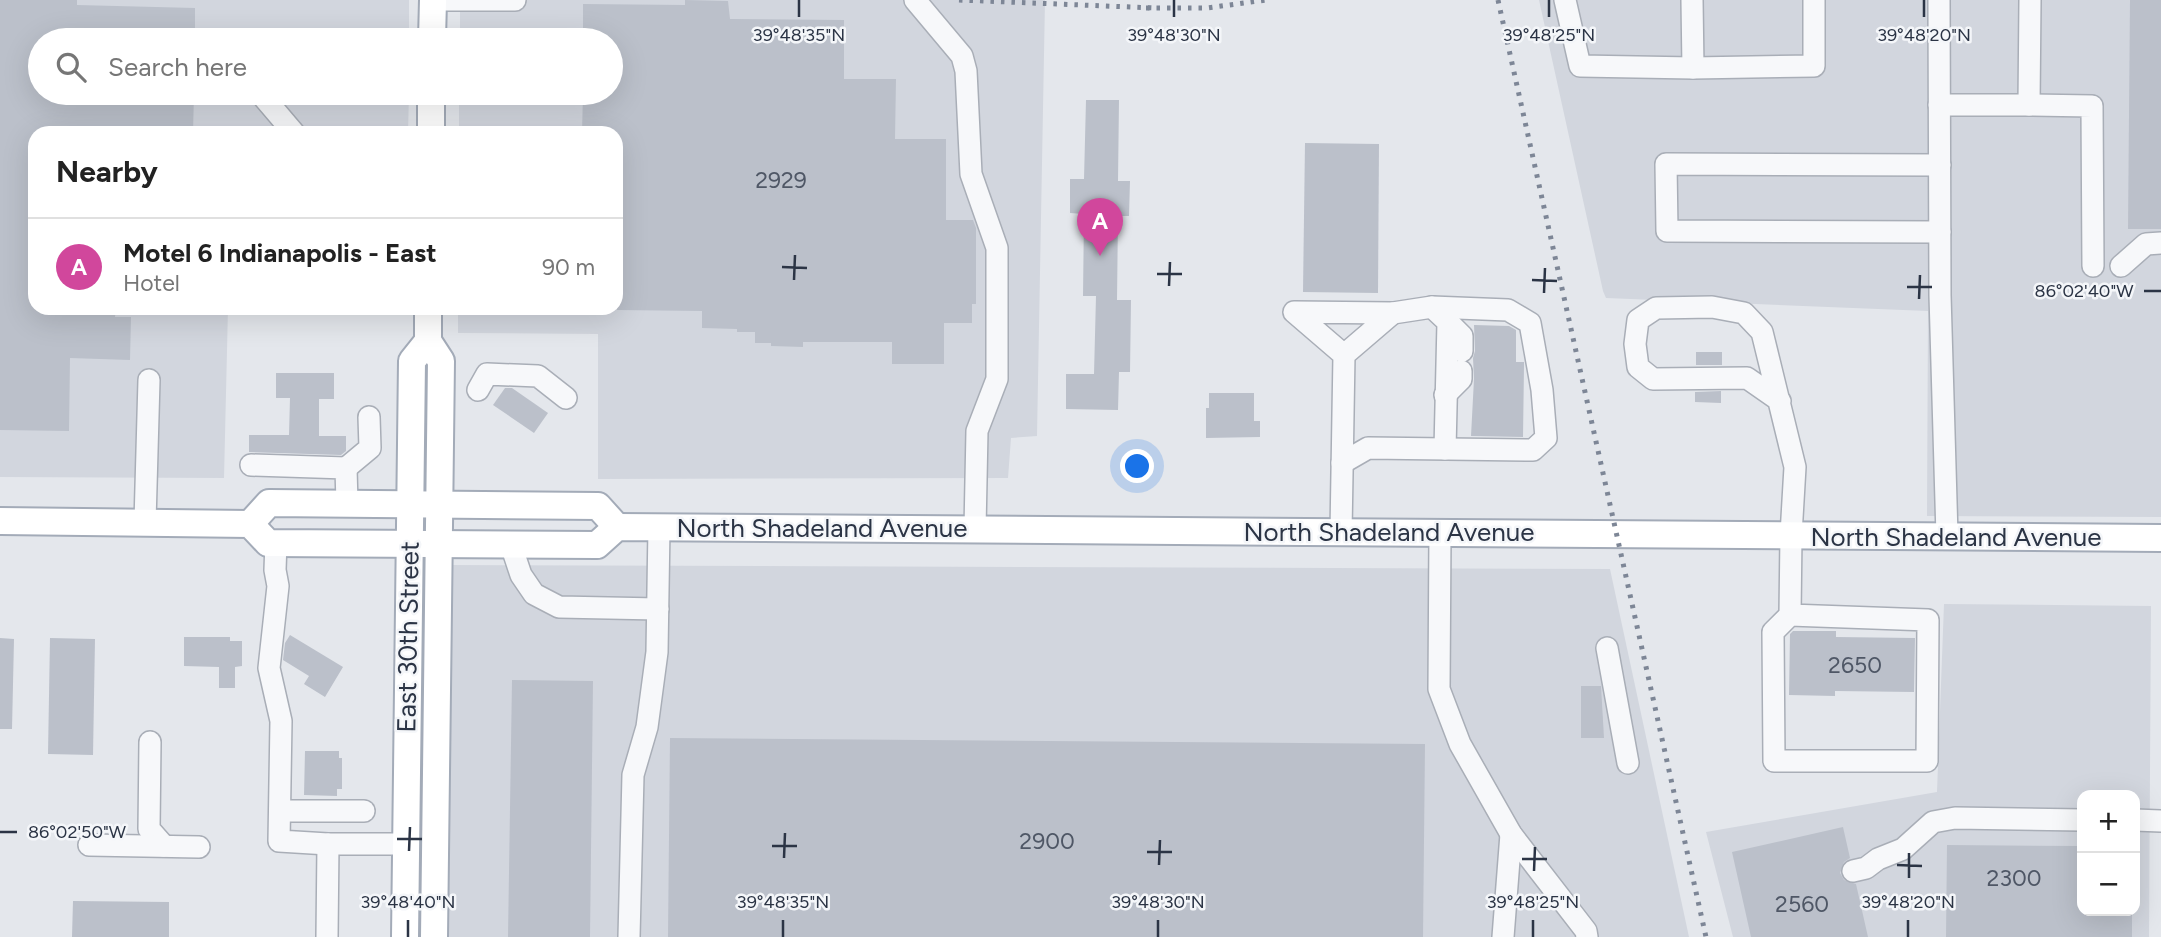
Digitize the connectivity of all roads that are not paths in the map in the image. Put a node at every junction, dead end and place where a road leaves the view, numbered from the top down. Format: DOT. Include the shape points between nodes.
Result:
graph roads {
  1 [pos="433,0"];
  2 [pos="508,0"];
  3 [pos="915,0"];
  4 [pos="1565,0"];
  5 [pos="1579,0"];
  6 [pos="1692,0"];
  7 [pos="1814,0"];
  8 [pos="1939,0"];
  9 [pos="2030,0"];
  10 [pos="432,28"];
  11 [pos="1580,66"];
  12 [pos="1693,68"];
  13 [pos="270,105"];
  14 [pos="431,105"];
  15 [pos="1939,105"];
  16 [pos="2029,105"];
  17 [pos="288,126"];
  18 [pos="430,126"];
  19 [pos="1940,164"];
  20 [pos="1940,232"];
  21 [pos="2161,243"];
  22 [pos="2093,266"];
  23 [pos="2120,266"];
  24 [pos="1432,307"];
  25 [pos="1393,313"];
  26 [pos="428,315"];
  27 [pos="1448,321"];
  28 [pos="428,341"];
  29 [pos="1344,355"];
  30 [pos="149,380"];
  31 [pos="478,390"];
  32 [pos="1445,395"];
  33 [pos="566,398"];
  34 [pos="1780,401"];
  35 [pos="369,417"];
  36 [pos="1445,449"];
  37 [pos="1342,463"];
  38 [pos="251,465"];
  39 [pos="346,468"];
  40 [pos="347,504"];
  41 [pos="410,505"];
  42 [pos="440,505"];
  43 [pos="0,521"];
  44 [pos="145,522"];
  45 [pos="250,524"];
  46 [pos="617,527"];
  47 [pos="659,527"];
  48 [pos="975,529"];
  49 [pos="1341,531"];
  50 [pos="1440,532"];
  51 [pos="1791,535"];
  52 [pos="1947,536"];
  53 [pos="2161,538"];
  54 [pos="276,542"];
  55 [pos="409,544"];
  56 [pos="440,544"];
  57 [pos="511,544"];
  58 [pos="658,609"];
  59 [pos="1790,615"];
  60 [pos="1607,648"];
  61 [pos="150,742"];
  62 [pos="1628,763"];
  63 [pos="280,811"];
  64 [pos="365,811"];
  65 [pos="2077,820"];
  66 [pos="2140,820"];
  67 [pos="2161,821"];
  68 [pos="1511,834"];
  69 [pos="328,844"];
  70 [pos="406,844"];
  71 [pos="89,845"];
  72 [pos="164,846"];
  73 [pos="199,846"];
  74 [pos="1852,865"];
  75 [pos="327,937"];
  76 [pos="405,937"];
  77 [pos="434,937"];
  78 [pos="629,937"];
  79 [pos="1503,937"];
  80 [pos="1587,937"];
  1 -- 2 [label="lane"];
  1 -- 10 [label="main road"];
  3 -- 48 [label="lane" via="962,56 971,174 997,248 998,379 977,431"];
  4 -- 11 [label="lane"];
  5 -- 11 [label="lane"];
  6 -- 12 [label="lane"];
  7 -- 12 [label="lane" via="1814,66"];
  8 -- 15 [label="lane"];
  9 -- 16 [label="lane"];
  11 -- 12 [label="lane"];
  13 -- 17 [label="lane"];
  14 -- 18 [label="main road"];
  15 -- 16 [label="lane"];
  15 -- 19 [label="lane"];
  16 -- 22 [label="lane" via="2092,106"];
  19 -- 20 [label="lane"];
  19 -- 20 [label="lane" via="1666,164 1667,231"];
  20 -- 52 [label="lane"];
  21 -- 23 [label="lane" via="2146,244"];
  24 -- 25 [label="lane"];
  24 -- 27 [label="lane"];
  24 -- 36 [label="lane" via="1508,310 1530,323 1542,390 1546,438 1533,450"];
  25 -- 29 [label="lane"];
  25 -- 29 [label="lane" via="1294,312"];
  26 -- 28 [label="main road, East 30th Street"];
  27 -- 32 [label="lane"];
  27 -- 32 [label="lane" via="1462,336 1462,361 1461,379"];
  28 -- 41 [label="main road, East 30th Street" via="412,361"];
  28 -- 42 [label="main road, East 30th Street" via="441,361"];
  29 -- 37 [label="lane"];
  30 -- 44 [label="lane"];
  31 -- 33 [label="lane" via="487,374 538,376"];
  32 -- 36 [label="lane"];
  34 -- 34 [label="lane" via="1762,332 1744,313 1712,307 1656,308 1638,320 1638,367 1653,379 1747,378"];
  34 -- 51 [label="lane" via="1795,467"];
  35 -- 39 [label="lane" via="370,448"];
  36 -- 37 [label="lane" via="1368,448"];
  37 -- 49 [label="lane"];
  38 -- 39 [label="lane"];
  39 -- 40 [label="lane"];
  40 -- 41 [label="main road"];
  40 -- 45 [label="main road" via="269,503"];
  41 -- 42 [label="main road"];
  41 -- 55 [label="main road, East 30th Street"];
  42 -- 46 [label="main road" via="598,506"];
  42 -- 56 [label="main road, East 30th Street"];
  43 -- 44 [label="main road"];
  44 -- 45 [label="main road"];
  45 -- 54 [label="main road" via="268,542"];
  46 -- 47 [label="main road, North Shadeland Avenue"];
  46 -- 57 [label="main road" via="597,545"];
  47 -- 48 [label="main road, North Shadeland Avenue"];
  47 -- 58 [label="lane"];
  48 -- 49 [label="main road, North Shadeland Avenue"];
  49 -- 50 [label="main road, North Shadeland Avenue"];
  50 -- 51 [label="main road, North Shadeland Avenue"];
  50 -- 68 [label="lane" via="1438,689 1460,744"];
  51 -- 52 [label="main road, North Shadeland Avenue"];
  51 -- 59 [label="lane"];
  52 -- 53 [label="main road, North Shadeland Avenue"];
  54 -- 55 [label="main road"];
  54 -- 63 [label="lane" via="278,586 269,668 281,721"];
  55 -- 56 [label="main road"];
  55 -- 70 [label="main road, East 30th Street"];
  56 -- 57 [label="main road"];
  56 -- 77 [label="main road, East 30th Street"];
  57 -- 58 [label="lane" via="521,575 534,594 559,607"];
  58 -- 78 [label="lane" via="647,727 633,775"];
  59 -- 59 [label="lane" via="1928,620 1927,761 1774,761 1773,632"];
  60 -- 62 [label="lane"];
  61 -- 72 [label="lane" via="149,829"];
  63 -- 64 [label="lane"];
  63 -- 69 [label="lane" via="279,841"];
  65 -- 74 [label="lane" via="1955,818 1933,822 1903,849 1878,859 1864,856"];
  66 -- 67 [label="lane"];
  68 -- 79 [label="lane"];
  68 -- 80 [label="lane"];
  69 -- 70 [label="lane"];
  69 -- 75 [label="lane"];
  70 -- 76 [label="main road, East 30th Street"];
  71 -- 72 [label="lane"];
  72 -- 73 [label="lane"];
}
